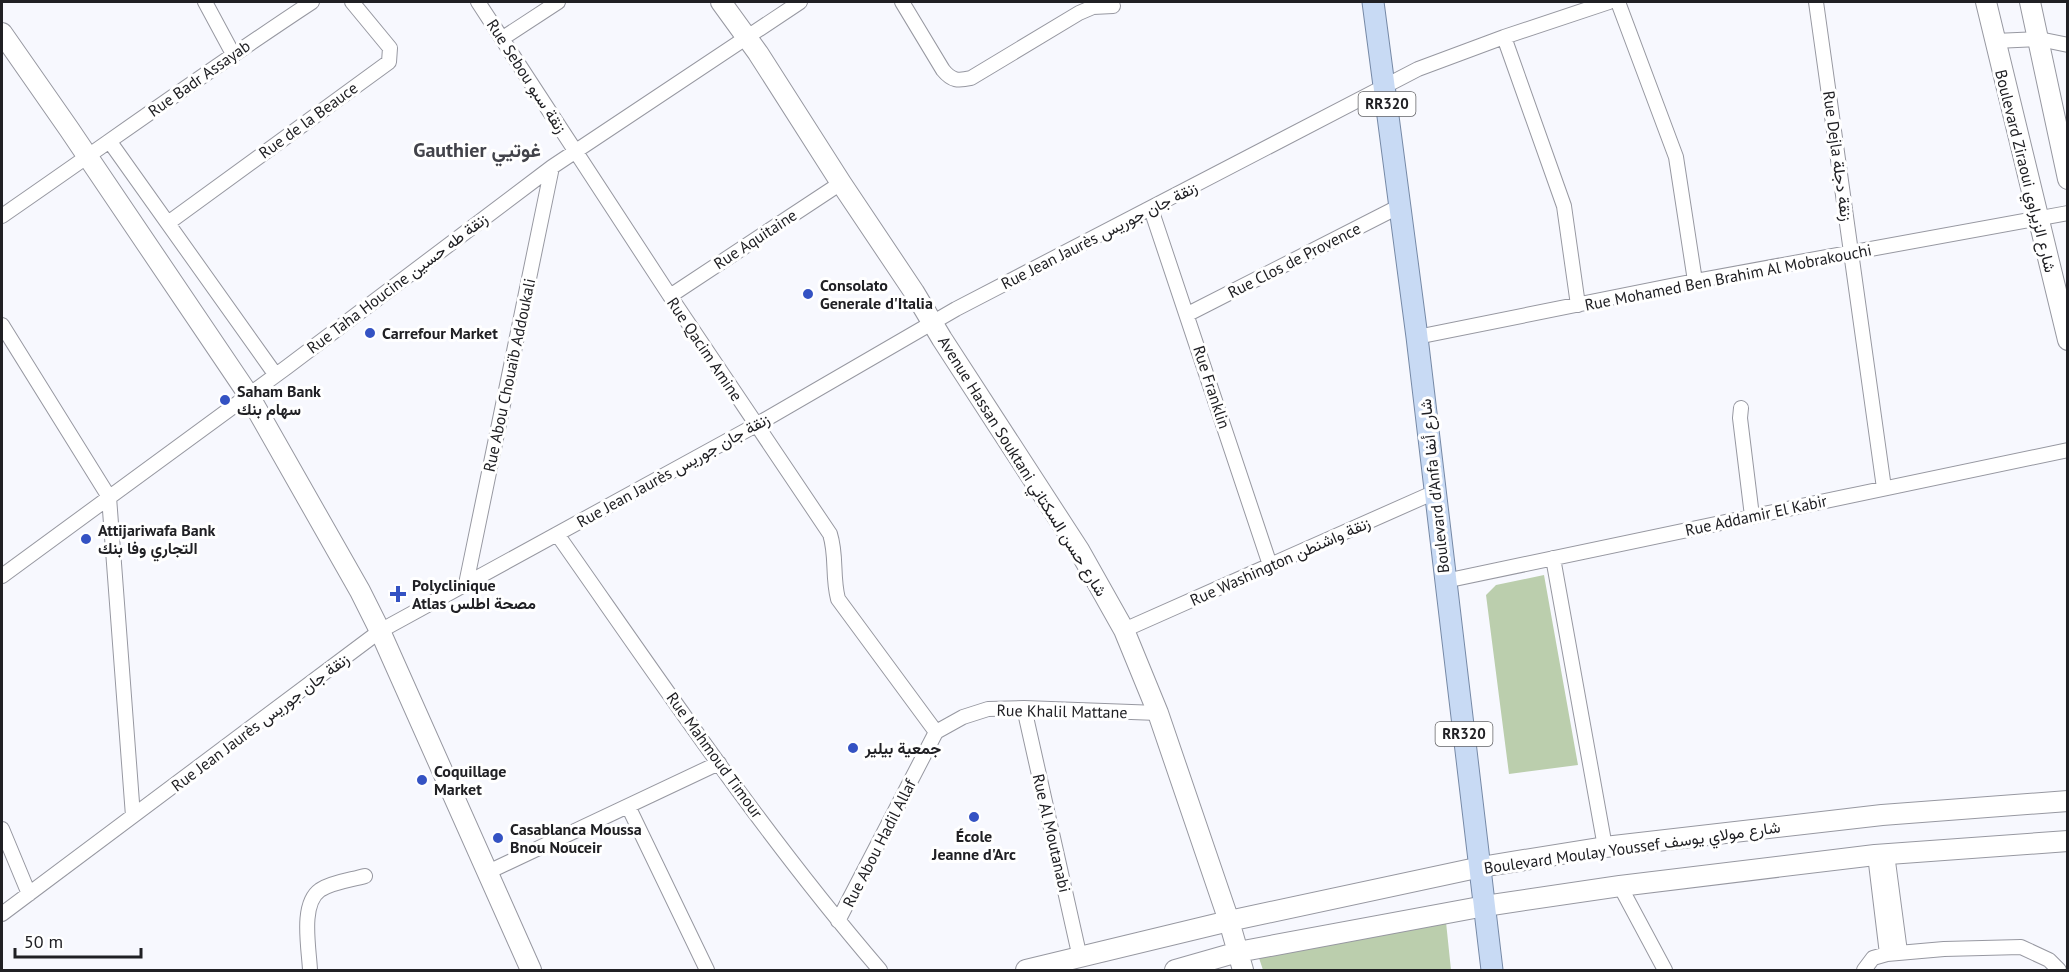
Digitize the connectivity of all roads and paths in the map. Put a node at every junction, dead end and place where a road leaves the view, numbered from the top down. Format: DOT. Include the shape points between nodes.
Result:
graph roads {
  1 [pos="205,2"];
  2 [pos="312,2"];
  3 [pos="352,2"];
  4 [pos="478,2"];
  5 [pos="558,2"];
  6 [pos="722,2"];
  7 [pos="800,2"];
  8 [pos="902,2"];
  9 [pos="1373,2"];
  10 [pos="1609,2"];
  11 [pos="1618,2"];
  12 [pos="1816,2"];
  13 [pos="1986,2"];
  14 [pos="2030,2"];
  15 [pos="1113,6"];
  16 [pos="2,33"];
  17 [pos="745,37"];
  18 [pos="1504,37"];
  19 [pos="502,38"];
  20 [pos="2038,39"];
  21 [pos="1995,41"];
  22 [pos="2067,45"];
  23 [pos="233,54"];
  24 [pos="1385,88"];
  25 [pos="110,142"];
  26 [pos="576,150"];
  27 [pos="87,156"];
  28 [pos="552,167"];
  29 [pos="2067,179"];
  30 [pos="841,183"];
  31 [pos="1400,206"];
  32 [pos="1151,209"];
  33 [pos="2067,213"];
  34 [pos="2,216"];
  35 [pos="2038,219"];
  36 [pos="168,223"];
  37 [pos="1851,253"];
  38 [pos="1695,281"];
  39 [pos="670,296"];
  40 [pos="1578,305"];
  41 [pos="1188,314"];
  42 [pos="933,322"];
  43 [pos="2,325"];
  44 [pos="1417,337"];
  45 [pos="2067,340"];
  46 [pos="275,374"];
  47 [pos="248,394"];
  48 [pos="1741,408"];
  49 [pos="756,424"];
  50 [pos="2067,450"];
  51 [pos="1884,488"];
  52 [pos="1435,492"];
  53 [pos="109,497"];
  54 [pos="1752,516"];
  55 [pos="557,534"];
  56 [pos="1553,558"];
  57 [pos="1270,565"];
  58 [pos="2,576"];
  59 [pos="1445,580"];
  60 [pos="466,584"];
  61 [pos="1124,630"];
  62 [pos="380,631"];
  63 [pos="1024,708"];
  64 [pos="1158,713"];
  65 [pos="936,732"];
  66 [pos="719,763"];
  67 [pos="2067,801"];
  68 [pos="628,806"];
  69 [pos="134,816"];
  70 [pos="2,829"];
  71 [pos="2067,841"];
  72 [pos="1605,847"];
  73 [pos="1881,854"];
  74 [pos="1480,867"];
  75 [pos="488,872"];
  76 [pos="365,876"];
  77 [pos="1620,886"];
  78 [pos="29,894"];
  79 [pos="1485,906"];
  80 [pos="2,915"];
  81 [pos="838,921"];
  82 [pos="1229,921"];
  83 [pos="1894,953"];
  84 [pos="1080,958"];
  85 [pos="1241,962"];
  86 [pos="310,970"];
  87 [pos="531,970"];
  88 [pos="707,970"];
  89 [pos="880,970"];
  90 [pos="1026,970"];
  91 [pos="1175,970"];
  92 [pos="1492,970"];
  93 [pos="1665,970"];
  94 [pos="1864,970"];
  95 [pos="2060,970"];
  1 -- 23 [label="street"];
  2 -- 23 [label="street, Rue Badr Assayab"];
  3 -- 36 [label="street, Rue de la Beauce" via="390,48 388,62"];
  4 -- 19 [label="street, Rue Sebou زنقة سبو"];
  5 -- 19 [label="street"];
  6 -- 17 [label="main road, Avenue Hassan Souktani شارع حسن السكتاني"];
  7 -- 17 [label="street, Rue Taha Houcine زنقة طه حسين"];
  8 -- 15 [label="street" via="943,70 960,81 1079,13 1093,7"];
  9 -- 24 [label="main road, Boulevard d'Anfa شارع أنفا / RR320"];
  10 -- 18 [label="street, Rue Jean Jaurès زنقة جان جوريس"];
  11 -- 38 [label="street" via="1676,158"];
  12 -- 37 [label="street, Rue Dejla زنقة دجلة"];
  13 -- 21 [label="main road, Boulevard Ziraoui شارع الزيراوي"];
  14 -- 20 [label="main road"];
  16 -- 27 [label="main road"];
  17 -- 26 [label="street, Rue Taha Houcine زنقة طه حسين"];
  17 -- 30 [label="main road, Avenue Hassan Souktani شارع حسن السكتاني"];
  18 -- 24 [label="street, Rue Jean Jaurès زنقة جان جوريس" via="1418,69"];
  18 -- 40 [label="street" via="1564,206"];
  19 -- 26 [label="street, Rue Sebou زنقة سبو"];
  20 -- 21 [label="street"];
  20 -- 22 [label="street"];
  20 -- 29 [label="main road"];
  21 -- 35 [label="main road, Boulevard Ziraoui شارع الزيراوي"];
  23 -- 25 [label="street, Rue Badr Assayab"];
  24 -- 31 [label="main road, Boulevard d'Anfa شارع أنفا / RR320"];
  24 -- 32 [label="street, Rue Jean Jaurès زنقة جان جوريس"];
  25 -- 27 [label="street, Rue Badr Assayab"];
  25 -- 36 [label="street"];
  26 -- 28 [label="street, Rue Taha Houcine زنقة طه حسين"];
  26 -- 39 [label="street, Rue Qacim Amine"];
  27 -- 34 [label="street, Rue Badr Assayab"];
  27 -- 47 [label="main road"];
  28 -- 46 [label="street, Rue Taha Houcine زنقة طه حسين"];
  28 -- 60 [label="street, Rue Abou Chouaïb Addoukali"];
  30 -- 39 [label="street, Rue Aquitaine"];
  30 -- 42 [label="main road, Avenue Hassan Souktani شارع حسن السكتاني"];
  31 -- 41 [label="street, Rue Clos de Provence"];
  31 -- 44 [label="main road, Boulevard d'Anfa شارع أنفا / RR320"];
  32 -- 41 [label="street, Rue Franklin"];
  32 -- 42 [label="street, Rue Jean Jaurès زنقة جان جوريس"];
  33 -- 35 [label="street, Rue Mohamed Ben Brahim Al Mobrakouchi"];
  35 -- 37 [label="street, Rue Mohamed Ben Brahim Al Mobrakouchi"];
  35 -- 45 [label="main road, Boulevard Ziraoui شارع الزيراوي"];
  36 -- 46 [label="street"];
  37 -- 38 [label="street, Rue Mohamed Ben Brahim Al Mobrakouchi"];
  37 -- 51 [label="street, Rue Dejla زنقة دجلة"];
  38 -- 40 [label="street, Rue Mohamed Ben Brahim Al Mobrakouchi"];
  39 -- 49 [label="street, Rue Qacim Amine"];
  40 -- 44 [label="street, Rue Mohamed Ben Brahim Al Mobrakouchi"];
  41 -- 57 [label="street, Rue Franklin"];
  42 -- 49 [label="street, Rue Jean Jaurès زنقة جان جوريس"];
  42 -- 61 [label="main road, Avenue Hassan Souktani شارع حسن السكتاني" via="1079,549"];
  43 -- 53 [label="street"];
  44 -- 52 [label="main road, Boulevard d'Anfa شارع أنفا / RR320"];
  46 -- 47 [label="street, Rue Taha Houcine زنقة طه حسين"];
  47 -- 53 [label="street, Rue Taha Houcine زنقة طه حسين"];
  47 -- 62 [label="main road"];
  48 -- 54 [label="street"];
  49 -- 55 [label="street, Rue Jean Jaurès زنقة جان جوريس"];
  49 -- 65 [label="street, Rue Qacim Amine" via="830,534 838,599"];
  50 -- 51 [label="street, Rue Addamir El Kabir"];
  51 -- 54 [label="street, Rue Addamir El Kabir"];
  52 -- 57 [label="street, Rue Washington زنقة واشنطن"];
  52 -- 59 [label="main road, Boulevard d'Anfa شارع أنفا / RR320"];
  53 -- 58 [label="street, Rue Taha Houcine زنقة طه حسين"];
  53 -- 69 [label="street"];
  54 -- 56 [label="street, Rue Addamir El Kabir"];
  55 -- 60 [label="street, Rue Jean Jaurès زنقة جان جوريس"];
  55 -- 66 [label="street, Rue Mahmoud Timour"];
  56 -- 59 [label="street, Rue Addamir El Kabir"];
  56 -- 72 [label="street"];
  57 -- 61 [label="street, Rue Washington زنقة واشنطن"];
  59 -- 74 [label="main road, Boulevard d'Anfa شارع أنفا / RR320"];
  60 -- 62 [label="street, Rue Jean Jaurès زنقة جان جوريس"];
  61 -- 64 [label="main road, Avenue Hassan Souktani شارع حسن السكتاني"];
  62 -- 69 [label="street, Rue Jean Jaurès زنقة جان جوريس"];
  62 -- 75 [label="main road"];
  63 -- 64 [label="street, Rue Khalil Mattane"];
  63 -- 65 [label="street, Rue Khalil Mattane" via="988,709"];
  63 -- 84 [label="street, Rue Al Moutanabi"];
  64 -- 82 [label="main road, Avenue Hassan Souktani شارع حسن السكتاني"];
  65 -- 81 [label="street, Rue Abou Hadil Allaf"];
  66 -- 68 [label="street"];
  66 -- 81 [label="street, Rue Mahmoud Timour"];
  67 -- 72 [label="main road, Boulevard Moulay Youssef شارع مولاي يوسف" via="1882,814"];
  68 -- 75 [label="street"];
  68 -- 88 [label="street"];
  69 -- 78 [label="street, Rue Jean Jaurès زنقة جان جوريس"];
  70 -- 78 [label="street"];
  71 -- 73 [label="main road"];
  72 -- 74 [label="main road, Boulevard Moulay Youssef شارع مولاي يوسف"];
  73 -- 77 [label="main road"];
  73 -- 83 [label="street"];
  74 -- 79 [label="main road, Boulevard d'Anfa شارع أنفا / RR320"];
  74 -- 82 [label="main road, Boulevard Moulay Youssef شارع مولاي يوسف"];
  75 -- 87 [label="main road"];
  76 -- 86 [label="street" via="329,886 312,898 307,922"];
  77 -- 79 [label="main road"];
  77 -- 93 [label="street"];
  78 -- 80 [label="street, Rue Jean Jaurès زنقة جان جوريس"];
  79 -- 85 [label="main road"];
  79 -- 92 [label="main road, Boulevard d'Anfa شارع أنفا / RR320"];
  81 -- 89 [label="street, Rue Mahmoud Timour"];
  82 -- 84 [label="main road, Boulevard Moulay Youssef شارع مولاي يوسف"];
  82 -- 85 [label="main road, Avenue Hassan Souktani شارع حسن السكتاني"];
  83 -- 94 [label="street" via="1873,958"];
  83 -- 95 [label="street" via="2021,947 2049,960"];
  84 -- 90 [label="main road, Boulevard Moulay Youssef شارع مولاي يوسف"];
  85 -- 91 [label="main road"];
}
